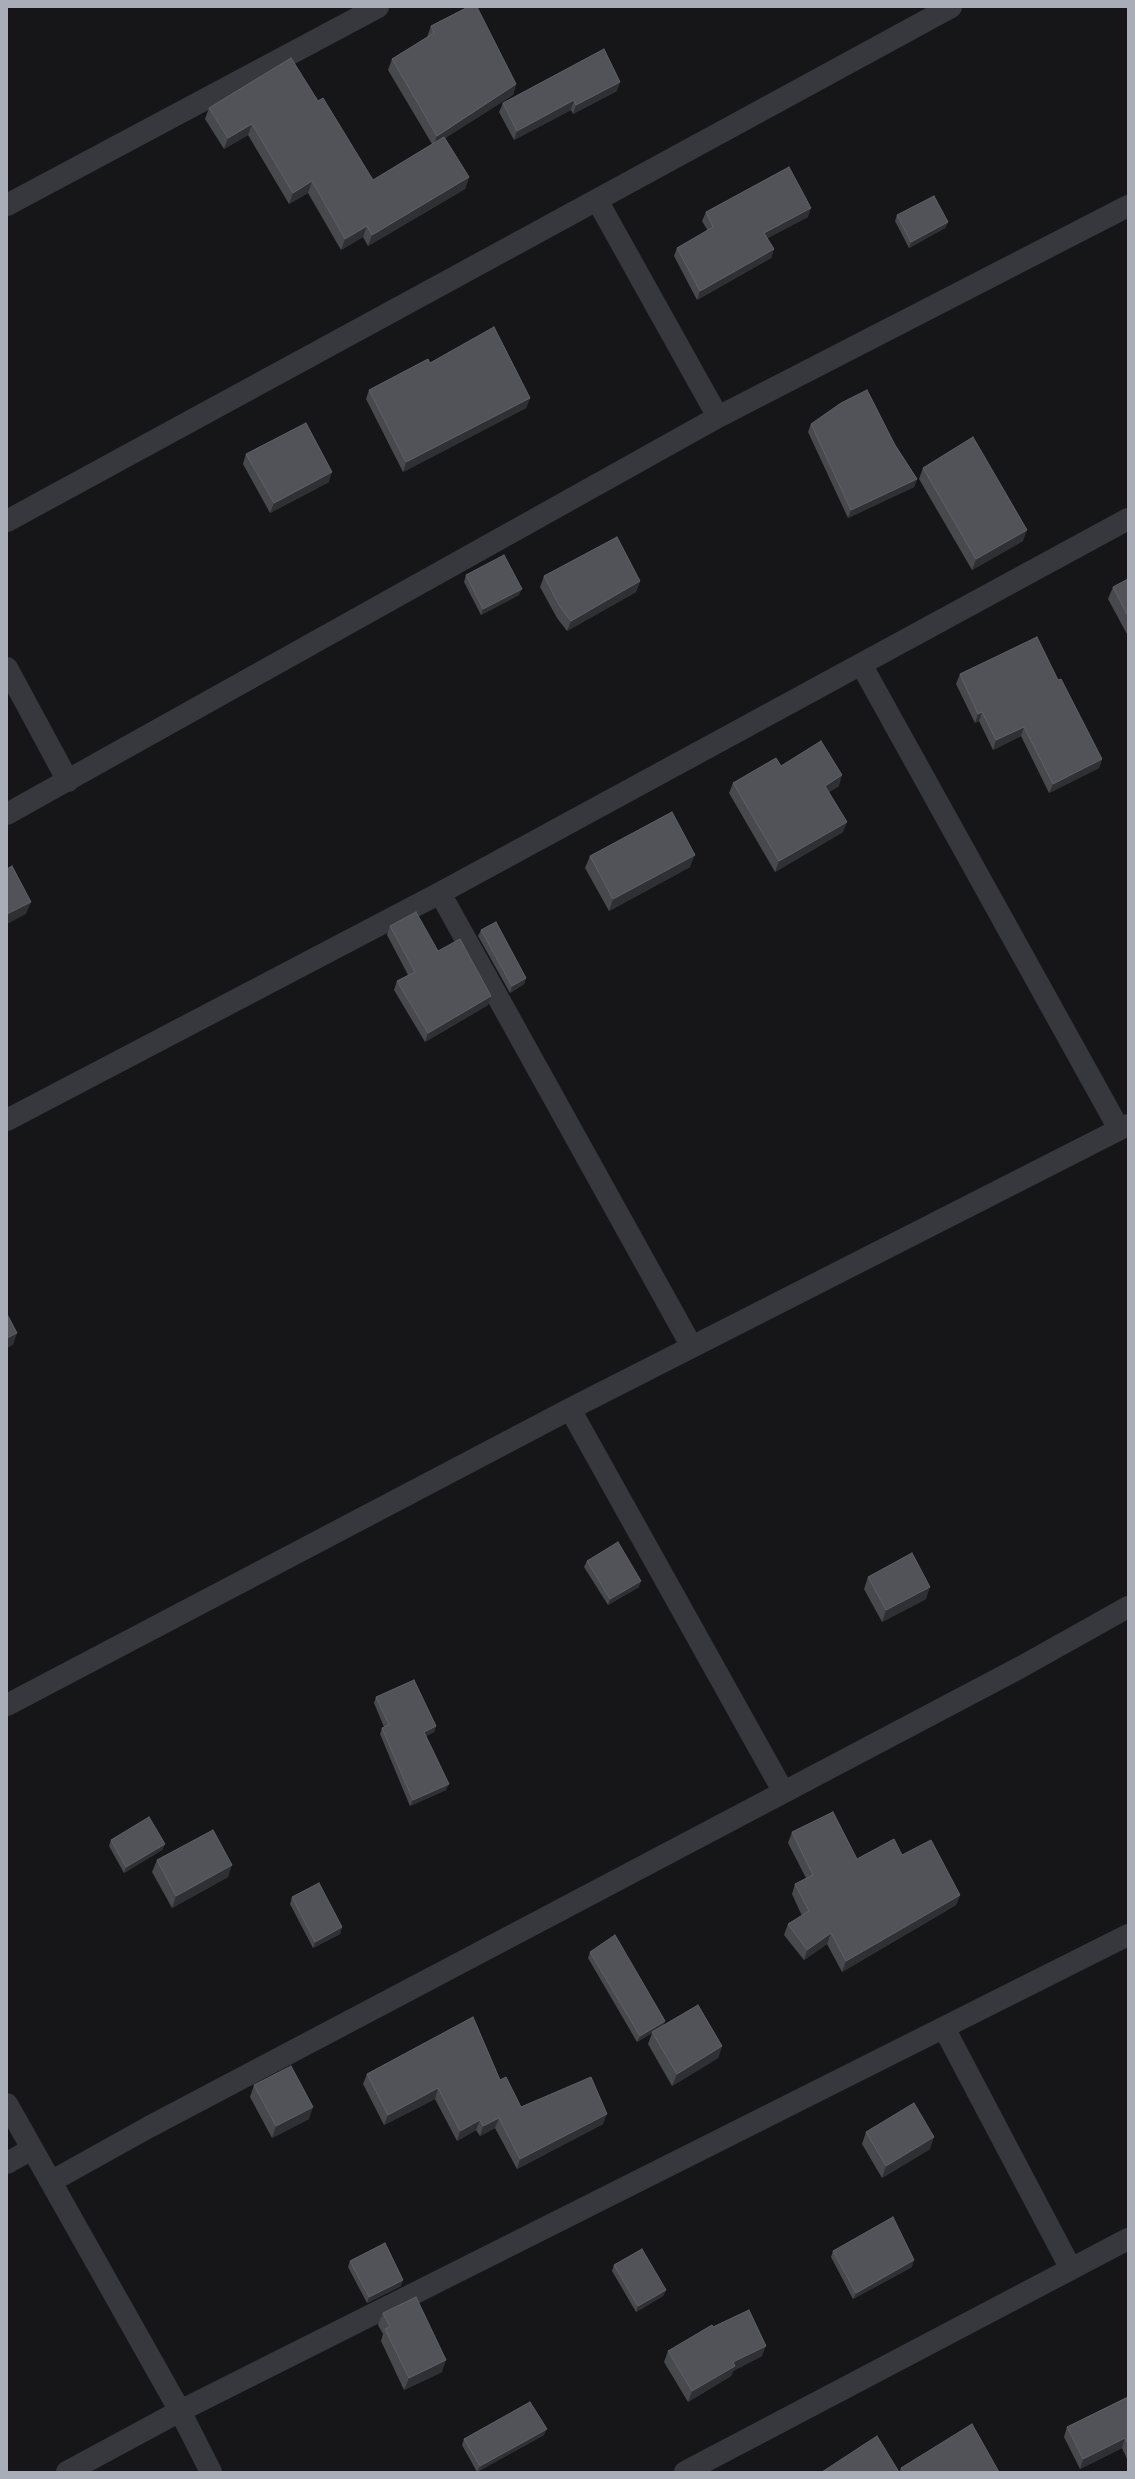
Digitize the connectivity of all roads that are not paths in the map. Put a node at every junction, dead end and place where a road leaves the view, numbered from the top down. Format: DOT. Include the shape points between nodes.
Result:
graph roads {
  1 [pos="378,7"];
  2 [pos="951,7"];
  3 [pos="597,200"];
  4 [pos="7,205"];
  5 [pos="1128,206"];
  6 [pos="718,417"];
  7 [pos="1128,519"];
  8 [pos="7,521"];
  9 [pos="861,664"];
  10 [pos="7,668"];
  11 [pos="68,781"];
  12 [pos="7,814"];
  13 [pos="440,893"];
  14 [pos="7,1120"];
  15 [pos="1123,1127"];
  16 [pos="692,1347"];
  17 [pos="570,1409"];
  18 [pos="1128,1606"];
  19 [pos="7,1705"];
  20 [pos="783,1791"];
  21 [pos="1128,1935"];
  22 [pos="944,2028"];
  23 [pos="7,2104"];
  24 [pos="32,2149"];
  25 [pos="7,2163"];
  26 [pos="52,2180"];
  27 [pos="1128,2239"];
  28 [pos="1071,2268"];
  29 [pos="180,2411"];
  30 [pos="67,2472"];
  31 [pos="211,2472"];
  32 [pos="685,2472"];
  1 -- 4 [label="street"];
  2 -- 3 [label="street"];
  3 -- 6 [label="street"];
  3 -- 8 [label="street"];
  5 -- 6 [label="street"];
  6 -- 11 [label="street"];
  7 -- 9 [label="street"];
  9 -- 13 [label="street"];
  9 -- 15 [label="street"];
  10 -- 11 [label="street"];
  11 -- 12 [label="street"];
  13 -- 14 [label="street"];
  13 -- 16 [label="street"];
  15 -- 16 [label="street"];
  16 -- 17 [label="street"];
  17 -- 19 [label="street"];
  17 -- 20 [label="street"];
  18 -- 20 [label="street" via="1021,1667"];
  20 -- 26 [label="street"];
  21 -- 22 [label="street"];
  22 -- 28 [label="street"];
  22 -- 29 [label="street"];
  23 -- 24 [label="street"];
  24 -- 25 [label="street"];
  24 -- 26 [label="street"];
  26 -- 29 [label="street"];
  27 -- 28 [label="street"];
  28 -- 32 [label="street"];
  29 -- 30 [label="street"];
  29 -- 31 [label="street"];
}
